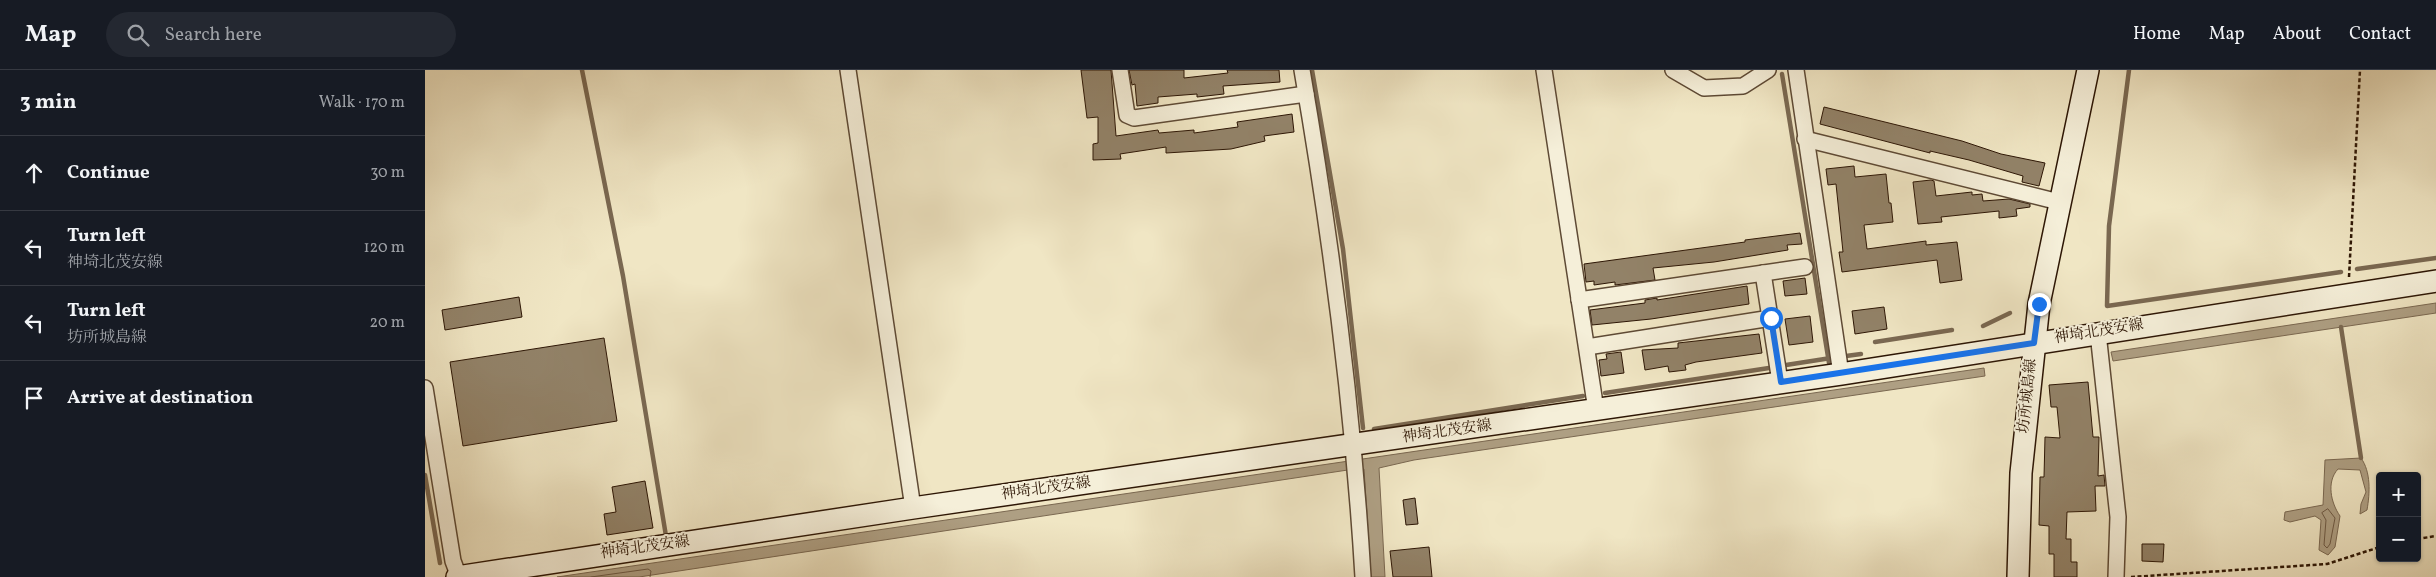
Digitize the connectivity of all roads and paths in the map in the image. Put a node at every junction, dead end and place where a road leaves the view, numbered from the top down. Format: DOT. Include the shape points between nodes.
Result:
graph roads {
  1 [pos="848,70"];
  2 [pos="1120,70"];
  3 [pos="1301,70"];
  4 [pos="1544,70"];
  5 [pos="1673,70"];
  6 [pos="1768,70"];
  7 [pos="1796,70"];
  8 [pos="2088,70"];
  9 [pos="2360,70"];
  10 [pos="1306,94"];
  11 [pos="1805,139"];
  12 [pos="2059,202"];
  13 [pos="1805,267"];
  14 [pos="1763,273"];
  15 [pos="2436,281"];
  16 [pos="2348,293"];
  17 [pos="1579,300"];
  18 [pos="1771,318"];
  19 [pos="2098,333"];
  20 [pos="2034,343"];
  21 [pos="1587,346"];
  22 [pos="1841,374"];
  23 [pos="1781,382"];
  24 [pos="425,388"];
  25 [pos="1596,410"];
  26 [pos="1355,458"];
  27 [pos="913,508"];
  28 [pos="2436,536"];
  29 [pos="2421,538"];
  30 [pos="2376,547"];
  31 [pos="521,572"];
  32 [pos="458,577"];
  33 [pos="1363,577"];
  34 [pos="2018,577"];
  35 [pos="2116,577"];
  36 [pos="2129,577"];
  1 -- 27 [label="street"];
  2 -- 10 [label="street" via="1127,115 1135,118"];
  3 -- 10 [label="street"];
  4 -- 17 [label="street"];
  5 -- 6 [label="street" via="1704,88 1743,86"];
  7 -- 11 [label="street"];
  8 -- 12 [label="main road, 坊所城島線"];
  9 -- 16 [label="path"];
  10 -- 26 [label="street" via="1332,255"];
  11 -- 12 [label="street"];
  11 -- 22 [label="street"];
  12 -- 20 [label="main road, 坊所城島線"];
  13 -- 14 [label="street"];
  14 -- 17 [label="street"];
  14 -- 18 [label="street"];
  15 -- 16 [label="main road, 神埼北茂安線"];
  16 -- 19 [label="main road, 神埼北茂安線"];
  17 -- 21 [label="street"];
  18 -- 21 [label="street"];
  18 -- 23 [label="street"];
  19 -- 20 [label="main road, 神埼北茂安線"];
  19 -- 35 [label="street" via="2118,517"];
  20 -- 22 [label="main road, 神埼北茂安線"];
  20 -- 34 [label="main road, 坊所城島線" via="2021,473"];
  21 -- 25 [label="street"];
  22 -- 23 [label="main road, 神埼北茂安線"];
  23 -- 25 [label="main road, 神埼北茂安線"];
  24 -- 32 [label="street"];
  25 -- 26 [label="main road, 神埼北茂安線"];
  26 -- 27 [label="main road, 神埼北茂安線"];
  26 -- 33 [label="street"];
  27 -- 31 [label="main road, 神埼北茂安線"];
  28 -- 29 [label="path"];
  30 -- 36 [label="path" via="2327,564"];
  31 -- 32 [label="main road, 神埼北茂安線"];
}
